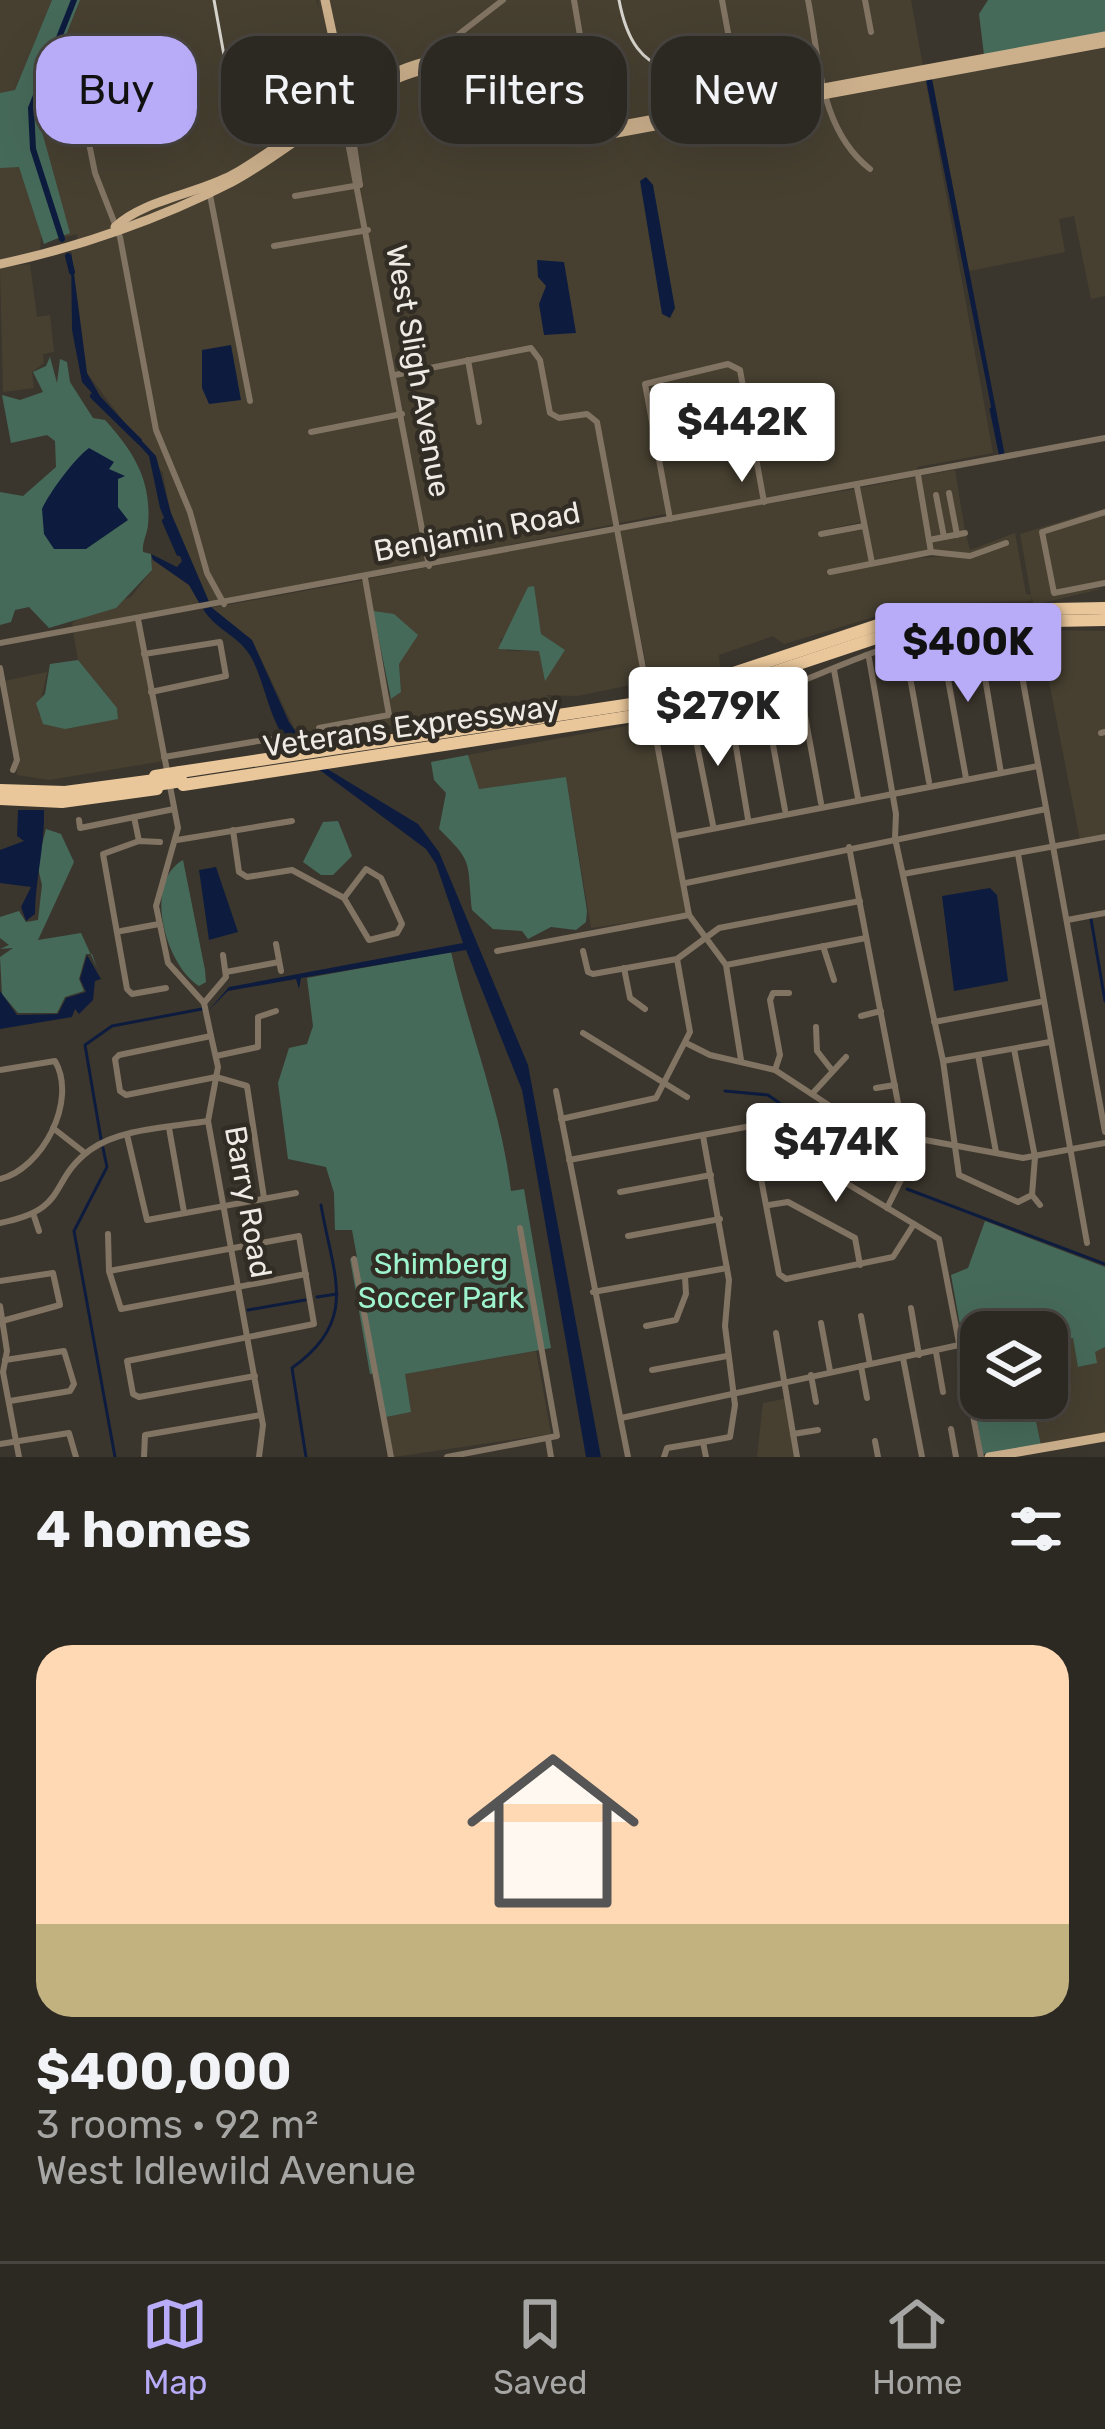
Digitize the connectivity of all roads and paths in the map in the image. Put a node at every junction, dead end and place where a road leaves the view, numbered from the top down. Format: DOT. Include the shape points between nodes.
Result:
graph roads {
  1 [pos="326,0"];
  2 [pos="487,0"];
  3 [pos="503,0"];
  4 [pos="574,0"];
  5 [pos="722,0"];
  6 [pos="808,0"];
  7 [pos="865,0"];
  8 [pos="489,11"];
  9 [pos="871,32"];
  10 [pos="332,36"];
  11 [pos="459,36"];
  12 [pos="580,36"];
  13 [pos="729,36"];
  14 [pos="1105,40"];
  15 [pos="826,93"];
  16 [pos="821,94"];
  17 [pos="89,144"];
  18 [pos="285,144"];
  19 [pos="352,144"];
  20 [pos="870,170"];
  21 [pos="359,185"];
  22 [pos="209,189"];
  23 [pos="295,196"];
  24 [pos="115,227"];
  25 [pos="368,230"];
  26 [pos="274,246"];
  27 [pos="0,264"];
  28 [pos="468,360"];
  29 [pos="395,375"];
  30 [pos="250,401"];
  31 [pos="402,414"];
  32 [pos="479,422"];
  33 [pos="310,432"];
  34 [pos="1105,439"];
  35 [pos="918,475"];
  36 [pos="856,487"];
  37 [pos="950,493"];
  38 [pos="937,496"];
  39 [pos="764,502"];
  40 [pos="1105,512"];
  41 [pos="670,519"];
  42 [pos="865,526"];
  43 [pos="617,528"];
  44 [pos="821,534"];
  45 [pos="944,537"];
  46 [pos="929,540"];
  47 [pos="1006,543"];
  48 [pos="931,552"];
  49 [pos="872,563"];
  50 [pos="429,566"];
  51 [pos="830,572"];
  52 [pos="365,578"];
  53 [pos="1105,583"];
  54 [pos="219,604"];
  55 [pos="1105,615"];
  56 [pos="138,619"];
  57 [pos="977,630"];
  58 [pos="940,635"];
  59 [pos="0,644"];
  60 [pos="904,644"];
  61 [pos="145,654"];
  62 [pos="868,657"];
  63 [pos="0,668"];
  64 [pos="834,670"];
  65 [pos="799,683"];
  66 [pos="152,692"];
  67 [pos="764,696"];
  68 [pos="750,700"];
  69 [pos="730,711"];
  70 [pos="732,727"];
  71 [pos="319,728"];
  72 [pos="695,735"];
  73 [pos="270,739"];
  74 [pos="658,740"];
  75 [pos="164,757"];
  76 [pos="297,762"];
  77 [pos="1038,766"];
  78 [pos="13,770"];
  79 [pos="1001,773"];
  80 [pos="966,778"];
  81 [pos="181,779"];
  82 [pos="156,782"];
  83 [pos="930,784"];
  84 [pos="892,792"];
  85 [pos="0,795"];
  86 [pos="858,798"];
  87 [pos="821,805"];
  88 [pos="174,809"];
  89 [pos="1046,809"];
  90 [pos="785,812"];
  91 [pos="134,817"];
  92 [pos="748,819"];
  93 [pos="292,821"];
  94 [pos="80,824"];
  95 [pos="713,826"];
  96 [pos="233,830"];
  97 [pos="675,836"];
  98 [pos="1105,837"];
  99 [pos="895,838"];
  100 [pos="177,840"];
  101 [pos="139,841"];
  102 [pos="160,842"];
  103 [pos="849,847"];
  104 [pos="1053,847"];
  105 [pos="1018,854"];
  106 [pos="903,874"];
  107 [pos="684,883"];
  108 [pos="344,898"];
  109 [pos="860,901"];
  110 [pos="1105,913"];
  111 [pos="689,915"];
  112 [pos="1066,921"];
  113 [pos="159,924"];
  114 [pos="120,931"];
  115 [pos="705,938"];
  116 [pos="866,938"];
  117 [pos="276,944"];
  118 [pos="823,946"];
  119 [pos="497,951"];
  120 [pos="583,951"];
  121 [pos="223,955"];
  122 [pos="677,959"];
  123 [pos="726,965"];
  124 [pos="624,968"];
  125 [pos="226,972"];
  126 [pos="834,980"];
  127 [pos="166,988"];
  128 [pos="789,993"];
  129 [pos="1040,1002"];
  130 [pos="204,1003"];
  131 [pos="645,1009"];
  132 [pos="881,1011"];
  133 [pos="276,1012"];
  134 [pos="861,1016"];
  135 [pos="934,1022"];
  136 [pos="816,1027"];
  137 [pos="584,1033"];
  138 [pos="211,1036"];
  139 [pos="1050,1042"];
  140 [pos="688,1044"];
  141 [pos="1014,1049"];
  142 [pos="978,1055"];
  143 [pos="215,1056"];
  144 [pos="846,1057"];
  145 [pos="742,1060"];
  146 [pos="943,1061"];
  147 [pos="831,1069"];
  148 [pos="0,1070"];
  149 [pos="776,1070"];
  150 [pos="216,1077"];
  151 [pos="895,1085"];
  152 [pos="665,1086"];
  153 [pos="876,1088"];
  154 [pos="556,1091"];
  155 [pos="812,1094"];
  156 [pos="687,1096"];
  157 [pos="604,1099"];
  158 [pos="607,1111"];
  159 [pos="561,1119"];
  160 [pos="208,1121"];
  161 [pos="751,1126"];
  162 [pos="52,1128"];
  163 [pos="169,1128"];
  164 [pos="1105,1132"];
  165 [pos="128,1136"];
  166 [pos="703,1136"];
  167 [pos="905,1142"];
  168 [pos="1105,1143"];
  169 [pos="957,1145"];
  170 [pos="1071,1150"];
  171 [pos="996,1152"];
  172 [pos="85,1153"];
  173 [pos="1035,1157"];
  174 [pos="569,1160"];
  175 [pos="711,1175"];
  176 [pos="0,1179"];
  177 [pos="620,1192"];
  178 [pos="296,1193"];
  179 [pos="1032,1195"];
  180 [pos="264,1198"];
  181 [pos="225,1205"];
  182 [pos="1040,1205"];
  183 [pos="767,1206"];
  184 [pos="886,1208"];
  185 [pos="184,1212"];
  186 [pos="34,1216"];
  187 [pos="720,1219"];
  188 [pos="0,1223"];
  189 [pos="914,1224"];
  190 [pos="520,1228"];
  191 [pos="39,1231"];
  192 [pos="108,1234"];
  193 [pos="628,1236"];
  194 [pos="1087,1243"];
  195 [pos="231,1247"];
  196 [pos="354,1259"];
  197 [pos="860,1265"];
  198 [pos="727,1268"];
  199 [pos="110,1271"];
  200 [pos="306,1274"];
  201 [pos="685,1277"];
  202 [pos="0,1281"];
  203 [pos="238,1287"];
  204 [pos="593,1292"];
  205 [pos="0,1306"];
  206 [pos="911,1308"];
  207 [pos="861,1316"];
  208 [pos="2,1321"];
  209 [pos="820,1323"];
  210 [pos="646,1326"];
  211 [pos="776,1333"];
  212 [pos="247,1336"];
  213 [pos="960,1347"];
  214 [pos="936,1352"];
  215 [pos="919,1355"];
  216 [pos="727,1356"];
  217 [pos="903,1358"];
  218 [pos="5,1360"];
  219 [pos="866,1365"];
  220 [pos="652,1370"];
  221 [pos="830,1371"];
  222 [pos="811,1375"];
  223 [pos="255,1376"];
  224 [pos="782,1381"];
  225 [pos="944,1392"];
  226 [pos="734,1398"];
  227 [pos="867,1398"];
  228 [pos="10,1401"];
  229 [pos="816,1402"];
  230 [pos="261,1414"];
  231 [pos="621,1418"];
  232 [pos="976,1419"];
  233 [pos="951,1429"];
  234 [pos="818,1430"];
  235 [pos="793,1434"];
  236 [pos="548,1439"];
  237 [pos="1090,1439"];
  238 [pos="1105,1440"];
  239 [pos="875,1441"];
  240 [pos="17,1442"];
  241 [pos="703,1442"];
  242 [pos="0,1444"];
  243 [pos="1064,1448"];
  244 [pos="19,1457"];
  245 [pos="76,1457"];
  246 [pos="144,1457"];
  247 [pos="259,1457"];
  248 [pos="391,1457"];
  249 [pos="447,1457"];
  250 [pos="551,1457"];
  251 [pos="628,1457"];
  252 [pos="664,1457"];
  253 [pos="706,1457"];
  254 [pos="797,1457"];
  255 [pos="878,1457"];
  256 [pos="922,1457"];
  257 [pos="956,1457"];
  258 [pos="985,1457"];
  259 [pos="1020,1457"];
  1 -- 10 [label="main road, West Sligh Avenue"];
  2 -- 8 [label="street"];
  3 -- 8 [label="street"];
  4 -- 12 [label="street"];
  5 -- 13 [label="street"];
  6 -- 15 [label="street"];
  7 -- 9 [label="street"];
  8 -- 11 [label="street"];
  14 -- 15 [label="main road"];
  15 -- 16 [label="main road"];
  15 -- 20 [label="street" via="839,139"];
  17 -- 24 [label="street"];
  18 -- 22 [label="main road"];
  19 -- 21 [label="street, West Sligh Avenue"];
  21 -- 23 [label="street"];
  21 -- 25 [label="street, West Sligh Avenue"];
  22 -- 24 [label="main road"];
  22 -- 30 [label="street"];
  24 -- 27 [label="main road"];
  24 -- 54 [label="street" via="155,430"];
  25 -- 26 [label="street"];
  25 -- 29 [label="street, West Sligh Avenue"];
  28 -- 29 [label="street"];
  28 -- 32 [label="street"];
  28 -- 43 [label="street" via="537,352 550,413 597,422"];
  29 -- 31 [label="street, West Sligh Avenue"];
  31 -- 33 [label="street"];
  31 -- 50 [label="street, West Sligh Avenue"];
  34 -- 35 [label="street, Benjamin Road"];
  35 -- 36 [label="street, Benjamin Road"];
  35 -- 46 [label="street"];
  36 -- 39 [label="street, Benjamin Road"];
  36 -- 42 [label="street"];
  37 -- 45 [label="street" via="961,534"];
  38 -- 45 [label="street"];
  39 -- 41 [label="street, Benjamin Road"];
  39 -- 41 [label="street" via="740,370 728,364 645,384"];
  40 -- 53 [label="street" via="1042,532 1054,593"];
  41 -- 43 [label="street, Benjamin Road"];
  42 -- 44 [label="street"];
  42 -- 49 [label="street"];
  43 -- 50 [label="street, Benjamin Road"];
  43 -- 74 [label="street"];
  45 -- 46 [label="street"];
  46 -- 48 [label="street"];
  47 -- 48 [label="street" via="970,556"];
  48 -- 49 [label="street"];
  49 -- 51 [label="street"];
  50 -- 52 [label="street, Benjamin Road"];
  52 -- 54 [label="street, Benjamin Road"];
  52 -- 71 [label="street" via="389,715"];
  54 -- 56 [label="street, Benjamin Road"];
  55 -- 76 [label="highway, Veterans Expressway, bridge" via="947,611 882,622 666,703"];
  56 -- 59 [label="street, Benjamin Road"];
  56 -- 61 [label="street"];
  57 -- 58 [label="street"];
  57 -- 77 [label="street" via="1014,632"];
  57 -- 79 [label="street"];
  58 -- 60 [label="street"];
  58 -- 80 [label="street"];
  60 -- 62 [label="street"];
  60 -- 83 [label="street"];
  61 -- 66 [label="street"];
  61 -- 66 [label="street" via="220,642 226,676"];
  62 -- 64 [label="street"];
  62 -- 84 [label="street"];
  63 -- 78 [label="street"];
  64 -- 65 [label="street"];
  64 -- 86 [label="street"];
  65 -- 67 [label="street"];
  65 -- 87 [label="street"];
  66 -- 75 [label="street"];
  67 -- 68 [label="street"];
  67 -- 90 [label="street"];
  69 -- 70 [label="street"];
  70 -- 72 [label="street"];
  70 -- 92 [label="street"];
  72 -- 74 [label="street"];
  72 -- 95 [label="street"];
  73 -- 75 [label="street"];
  74 -- 97 [label="street"];
  75 -- 88 [label="street"];
  76 -- 81 [label="highway, Veterans Expressway"];
  76 -- 81 [label="highway, Veterans Expressway" via="261,760"];
  77 -- 79 [label="street"];
  77 -- 89 [label="street"];
  79 -- 80 [label="street"];
  80 -- 83 [label="street"];
  81 -- 82 [label="highway, Veterans Expressway, bridge"];
  82 -- 85 [label="highway, Veterans Expressway"];
  82 -- 85 [label="highway, Veterans Expressway" via="72,802"];
  83 -- 84 [label="street"];
  84 -- 86 [label="street"];
  84 -- 99 [label="street"];
  86 -- 87 [label="street"];
  87 -- 90 [label="street"];
  88 -- 91 [label="street"];
  88 -- 100 [label="street"];
  89 -- 99 [label="street"];
  89 -- 104 [label="street"];
  90 -- 92 [label="street"];
  91 -- 94 [label="street"];
  91 -- 101 [label="street"];
  92 -- 95 [label="street"];
  93 -- 96 [label="street"];
  95 -- 97 [label="street"];
  96 -- 100 [label="street"];
  96 -- 108 [label="street" via="239,872 292,870"];
  97 -- 107 [label="street"];
  98 -- 104 [label="street"];
  99 -- 103 [label="street"];
  99 -- 106 [label="street"];
  100 -- 113 [label="street" via="157,891"];
  101 -- 102 [label="street"];
  101 -- 114 [label="street" via="103,854"];
  103 -- 107 [label="street"];
  103 -- 109 [label="street"];
  104 -- 105 [label="street"];
  104 -- 112 [label="street"];
  105 -- 106 [label="street"];
  105 -- 129 [label="street"];
  106 -- 135 [label="street"];
  107 -- 111 [label="street"];
  108 -- 108 [label="street" via="371,869 386,885 401,930 364,939"];
  109 -- 115 [label="street" via="719,928"];
  109 -- 116 [label="street"];
  110 -- 112 [label="street"];
  111 -- 115 [label="street"];
  111 -- 119 [label="street"];
  112 -- 164 [label="street"];
  113 -- 114 [label="street"];
  113 -- 130 [label="street, Barry Road" via="168,963"];
  114 -- 127 [label="street" via="127,989"];
  115 -- 122 [label="street"];
  115 -- 123 [label="street"];
  116 -- 118 [label="street"];
  116 -- 132 [label="street"];
  117 -- 125 [label="street" via="280,967"];
  118 -- 123 [label="street"];
  118 -- 126 [label="street"];
  120 -- 124 [label="street" via="587,972"];
  121 -- 125 [label="street"];
  122 -- 124 [label="street"];
  122 -- 140 [label="street"];
  123 -- 145 [label="street"];
  124 -- 131 [label="street" via="629,998"];
  125 -- 130 [label="street"];
  128 -- 149 [label="street" via="770,1000"];
  129 -- 135 [label="street"];
  129 -- 139 [label="street"];
  130 -- 138 [label="street, Barry Road"];
  132 -- 134 [label="street"];
  132 -- 151 [label="street"];
  133 -- 143 [label="street" via="258,1017 258,1047"];
  135 -- 146 [label="street"];
  136 -- 147 [label="street" via="817,1051"];
  137 -- 152 [label="street"];
  138 -- 143 [label="street, Barry Road"];
  138 -- 150 [label="street" via="115,1059 126,1095"];
  139 -- 141 [label="street"];
  139 -- 170 [label="street"];
  140 -- 145 [label="street"];
  140 -- 152 [label="street"];
  141 -- 142 [label="street"];
  141 -- 173 [label="street"];
  142 -- 146 [label="street"];
  142 -- 171 [label="street"];
  143 -- 150 [label="street, Barry Road"];
  144 -- 147 [label="street"];
  145 -- 149 [label="street"];
  146 -- 169 [label="street"];
  147 -- 155 [label="street"];
  148 -- 162 [label="street" via="55,1061 63,1090"];
  149 -- 155 [label="street"];
  150 -- 160 [label="street, Barry Road"];
  150 -- 180 [label="street" via="247,1086"];
  151 -- 153 [label="street"];
  151 -- 167 [label="street"];
  152 -- 156 [label="street"];
  152 -- 158 [label="street" via="651,1102"];
  154 -- 159 [label="street"];
  155 -- 167 [label="street" via="885,1142"];
  157 -- 158 [label="street"];
  158 -- 159 [label="street"];
  159 -- 174 [label="street"];
  160 -- 163 [label="street"];
  160 -- 181 [label="street, Barry Road"];
  161 -- 166 [label="street"];
  161 -- 183 [label="street"];
  161 -- 184 [label="street"];
  162 -- 172 [label="street"];
  162 -- 176 [label="street" via="29,1165"];
  163 -- 165 [label="street"];
  163 -- 185 [label="street"];
  165 -- 172 [label="street"];
  165 -- 185 [label="street" via="143,1215"];
  166 -- 174 [label="street"];
  166 -- 175 [label="street"];
  167 -- 169 [label="street"];
  167 -- 184 [label="street" via="905,1172"];
  168 -- 170 [label="street"];
  169 -- 171 [label="street"];
  169 -- 179 [label="street" via="964,1182 1013,1202"];
  170 -- 173 [label="street"];
  170 -- 194 [label="street"];
  171 -- 173 [label="street"];
  172 -- 186 [label="street" via="55,1200"];
  173 -- 179 [label="street"];
  174 -- 204 [label="street"];
  175 -- 177 [label="street"];
  175 -- 187 [label="street"];
  178 -- 180 [label="street"];
  179 -- 182 [label="street"];
  180 -- 181 [label="street"];
  181 -- 185 [label="street"];
  181 -- 195 [label="street, Barry Road"];
  183 -- 197 [label="street" via="788,1202 855,1238"];
  183 -- 197 [label="street" via="786,1279"];
  184 -- 189 [label="street"];
  186 -- 188 [label="street"];
  186 -- 191 [label="street"];
  187 -- 193 [label="street"];
  187 -- 198 [label="street"];
  189 -- 197 [label="street" via="893,1257"];
  189 -- 213 [label="street" via="942,1246"];
  190 -- 236 [label="street" via="559,1431"];
  192 -- 199 [label="street"];
  195 -- 199 [label="street"];
  195 -- 200 [label="street" via="299,1236"];
  195 -- 203 [label="street, Barry Road"];
  196 -- 248 [label="street"];
  198 -- 201 [label="street"];
  198 -- 216 [label="street"];
  199 -- 203 [label="street" via="121,1309"];
  200 -- 203 [label="street"];
  200 -- 212 [label="street" via="314,1324"];
  201 -- 204 [label="street"];
  201 -- 210 [label="street" via="676,1320"];
  202 -- 208 [label="street" via="53,1273 60,1305"];
  203 -- 212 [label="street, Barry Road"];
  204 -- 231 [label="street"];
  205 -- 208 [label="street"];
  206 -- 215 [label="street"];
  207 -- 219 [label="street"];
  208 -- 218 [label="street"];
  209 -- 221 [label="street"];
  211 -- 224 [label="street"];
  212 -- 223 [label="street, Barry Road"];
  212 -- 223 [label="street" via="130,1357 133,1394"];
  213 -- 214 [label="street"];
  214 -- 215 [label="street"];
  214 -- 225 [label="street"];
  215 -- 217 [label="street"];
  216 -- 220 [label="street"];
  216 -- 226 [label="street"];
  217 -- 219 [label="street"];
  217 -- 256 [label="street"];
  218 -- 228 [label="street"];
  218 -- 228 [label="street" via="64,1351 74,1384"];
  219 -- 221 [label="street"];
  219 -- 227 [label="street"];
  221 -- 222 [label="street"];
  222 -- 224 [label="street"];
  222 -- 229 [label="street"];
  223 -- 230 [label="street, Barry Road"];
  224 -- 226 [label="street"];
  224 -- 235 [label="street"];
  226 -- 231 [label="street"];
  226 -- 241 [label="street" via="730,1437"];
  228 -- 240 [label="street"];
  230 -- 246 [label="street" via="145,1436"];
  230 -- 247 [label="street, Barry Road"];
  231 -- 251 [label="street"];
  232 -- 258 [label="street"];
  233 -- 257 [label="street"];
  234 -- 235 [label="street"];
  235 -- 254 [label="street"];
  236 -- 249 [label="street"];
  236 -- 250 [label="street"];
  237 -- 238 [label="main road"];
  237 -- 243 [label="main road"];
  237 -- 243 [label="main road"];
  238 -- 243 [label="main road"];
  239 -- 255 [label="street"];
  240 -- 242 [label="street"];
  240 -- 244 [label="street"];
  240 -- 245 [label="street" via="69,1433"];
  241 -- 252 [label="street" via="668,1448"];
  241 -- 253 [label="street"];
  243 -- 258 [label="main road"];
  243 -- 259 [label="main road"];
}
